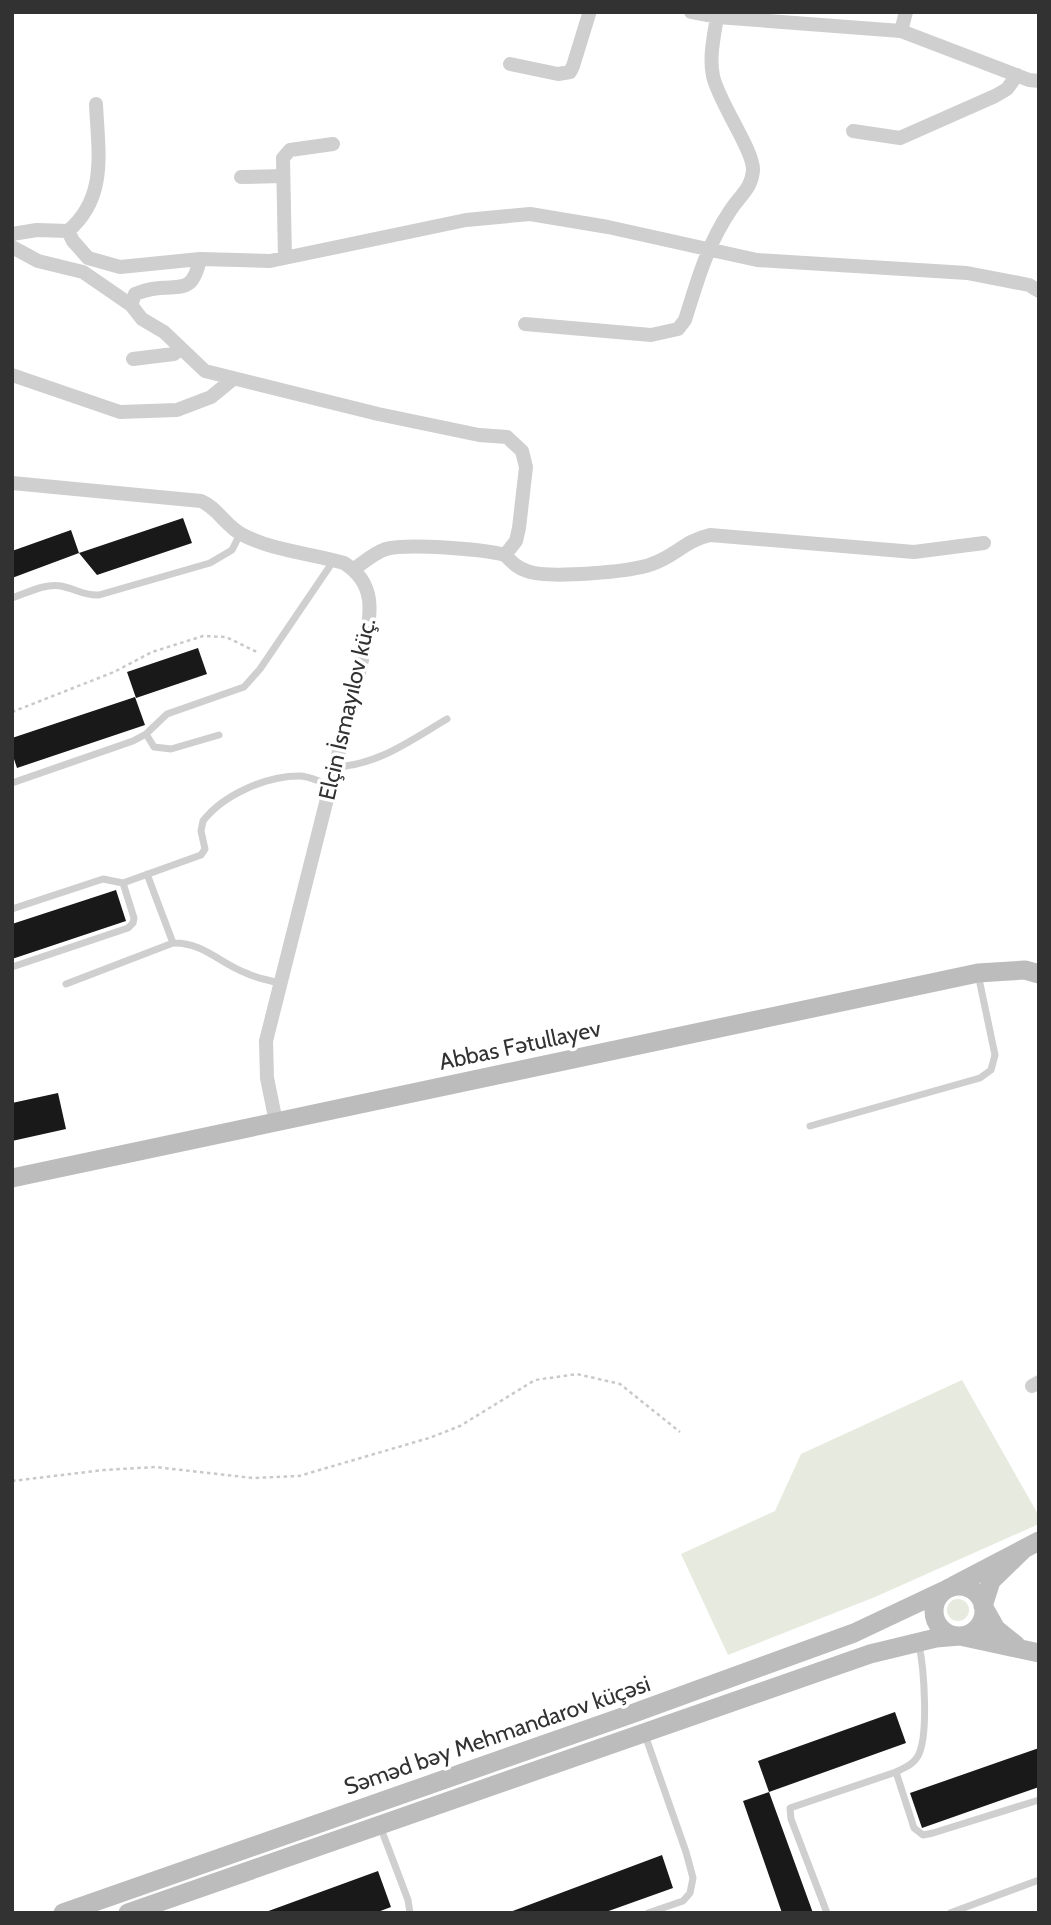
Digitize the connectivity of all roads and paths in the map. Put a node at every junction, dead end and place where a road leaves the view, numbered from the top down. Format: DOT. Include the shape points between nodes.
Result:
graph roads {
  1 [pos="691,12"];
  2 [pos="906,12"];
  3 [pos="592,13"];
  4 [pos="718,17"];
  5 [pos="901,31"];
  6 [pos="510,64"];
  7 [pos="1017,75"];
  8 [pos="1039,81"];
  9 [pos="96,104"];
  10 [pos="853,131"];
  11 [pos="333,144"];
  12 [pos="284,176"];
  13 [pos="241,177"];
  14 [pos="68,231"];
  15 [pos="12,234"];
  16 [pos="12,247"];
  17 [pos="707,250"];
  18 [pos="285,257"];
  19 [pos="200,259"];
  20 [pos="1039,291"];
  21 [pos="131,305"];
  22 [pos="525,324"];
  23 [pos="180,347"];
  24 [pos="134,359"];
  25 [pos="12,375"];
  26 [pos="233,380"];
  27 [pos="12,483"];
  28 [pos="240,534"];
  29 [pos="984,543"];
  30 [pos="505,555"];
  31 [pos="334,560"];
  32 [pos="354,569"];
  33 [pos="12,598"];
  34 [pos="268,657"];
  35 [pos="12,712"];
  36 [pos="447,719"];
  37 [pos="146,734"];
  38 [pos="219,735"];
  39 [pos="335,766"];
  40 [pos="12,783"];
  41 [pos="330,785"];
  42 [pos="147,874"];
  43 [pos="123,883"];
  44 [pos="12,909"];
  45 [pos="173,943"];
  46 [pos="12,967"];
  47 [pos="978,973"];
  48 [pos="1039,974"];
  49 [pos="279,983"];
  50 [pos="66,984"];
  51 [pos="276,1122"];
  52 [pos="810,1126"];
  53 [pos="12,1178"];
  54 [pos="680,1432"];
  55 [pos="12,1481"];
  56 [pos="1032,1545"];
  57 [pos="947,1589"];
  58 [pos="983,1606"];
  59 [pos="960,1636"];
  60 [pos="918,1642"];
  61 [pos="1032,1652"];
  62 [pos="644,1733"];
  63 [pos="896,1772"];
  64 [pos="1039,1800"];
  65 [pos="380,1825"];
  66 [pos="1039,1880"];
  67 [pos="63,1913"];
  68 [pos="128,1913"];
  69 [pos="410,1913"];
  70 [pos="649,1913"];
  71 [pos="827,1913"];
  72 [pos="950,1913"];
  1 -- 4 [label="street"];
  2 -- 5 [label="street"];
  3 -- 6 [label="street" via="569,72"];
  4 -- 5 [label="street"];
  4 -- 17 [label="street" via="711,56 713,76 754,167 749,188"];
  5 -- 7 [label="street"];
  7 -- 8 [label="street"];
  7 -- 10 [label="street" via="995,96 900,138"];
  9 -- 14 [label="street" via="99,177 92,201"];
  11 -- 12 [label="street" via="290,150 283,158"];
  12 -- 13 [label="street"];
  12 -- 18 [label="street"];
  14 -- 15 [label="street"];
  14 -- 19 [label="street" via="88,258 120,267"];
  16 -- 21 [label="street" via="38,261 83,272"];
  17 -- 18 [label="street" via="530,214 466,220"];
  17 -- 20 [label="street" via="757,260 967,273"];
  17 -- 22 [label="street" via="678,329 641,335"];
  18 -- 19 [label="street" via="270,261"];
  19 -- 21 [label="street" via="190,283 135,294"];
  21 -- 23 [label="street"];
  23 -- 24 [label="street" via="174,354"];
  23 -- 26 [label="street" via="205,370"];
  25 -- 26 [label="street" via="120,412 177,410 211,397"];
  26 -- 30 [label="street" via="378,414 507,437 522,451 526,467 516,541"];
  27 -- 28 [label="street" via="201,501"];
  28 -- 31 [label="street" via="259,543"];
  28 -- 33 [label="lane" via="232,550 209,563 99,595 85,596 53,585"];
  29 -- 30 [label="street" via="915,552 710,535 692,539 670,557 648,566 570,575 525,571"];
  30 -- 32 [label="street" via="486,550 397,547 377,553"];
  31 -- 32 [label="street"];
  31 -- 34 [label="lane"];
  32 -- 39 [label="street, Elçin İsmayılov küç." via="366,583 369,610 362,660"];
  34 -- 35 [label="path" via="226,637 203,636 152,652"];
  34 -- 37 [label="lane" via="244,687 167,714"];
  36 -- 39 [label="lane" via="379,758 355,766"];
  37 -- 38 [label="lane" via="154,747 164,749"];
  37 -- 40 [label="lane"];
  39 -- 41 [label="street, Elçin İsmayılov küç."];
  41 -- 42 [label="lane" via="297,776 250,786 203,821 205,853"];
  41 -- 49 [label="street, Elçin İsmayılov küç."];
  42 -- 43 [label="lane"];
  42 -- 45 [label="lane"];
  43 -- 44 [label="lane" via="112,879 91,882"];
  43 -- 46 [label="lane" via="134,918 128,928"];
  45 -- 49 [label="lane" via="202,948 247,974"];
  45 -- 50 [label="lane"];
  47 -- 48 [label="main road, Abbas Fətullayev" via="1015,970"];
  47 -- 51 [label="main road, Abbas Fətullayev"];
  47 -- 52 [label="lane" via="995,1055 991,1070 980,1078"];
  49 -- 51 [label="street, Elçin İsmayılov küç." via="265,1041"];
  51 -- 53 [label="main road, Abbas Fətullayev"];
  54 -- 55 [label="path" via="620,1384 577,1374 535,1380 460,1426 429,1438 299,1476 253,1478 155,1467"];
  56 -- 57 [label="main road, Səməd bəy Mehmandarov küçəsi"];
  56 -- 58 [label="main road" via="991,1581"];
  57 -- 58 [label="main road" via="967,1587 980,1597"];
  57 -- 59 [label="main road" via="934,1604 935,1619 945,1632"];
  57 -- 67 [label="main road, Səməd bəy Mehmandarov küçəsi" via="854,1633"];
  58 -- 59 [label="main road" via="976,1629"];
  58 -- 61 [label="main road" via="1004,1637"];
  59 -- 60 [label="main road, Səməd bəy Mehmandarov küçəsi"];
  59 -- 61 [label="main road"];
  60 -- 62 [label="main road, Səməd bəy Mehmandarov küçəsi" via="870,1654"];
  60 -- 63 [label="lane" via="924,1668 923,1737 919,1755"];
  62 -- 65 [label="main road, Səməd bəy Mehmandarov küçəsi"];
  62 -- 70 [label="lane" via="693,1878 683,1901"];
  63 -- 64 [label="lane" via="914,1828 923,1835"];
  63 -- 71 [label="lane" via="790,1808"];
  65 -- 68 [label="main road, Səməd bəy Mehmandarov küçəsi"];
  65 -- 69 [label="lane"];
  66 -- 72 [label="lane"];
}
